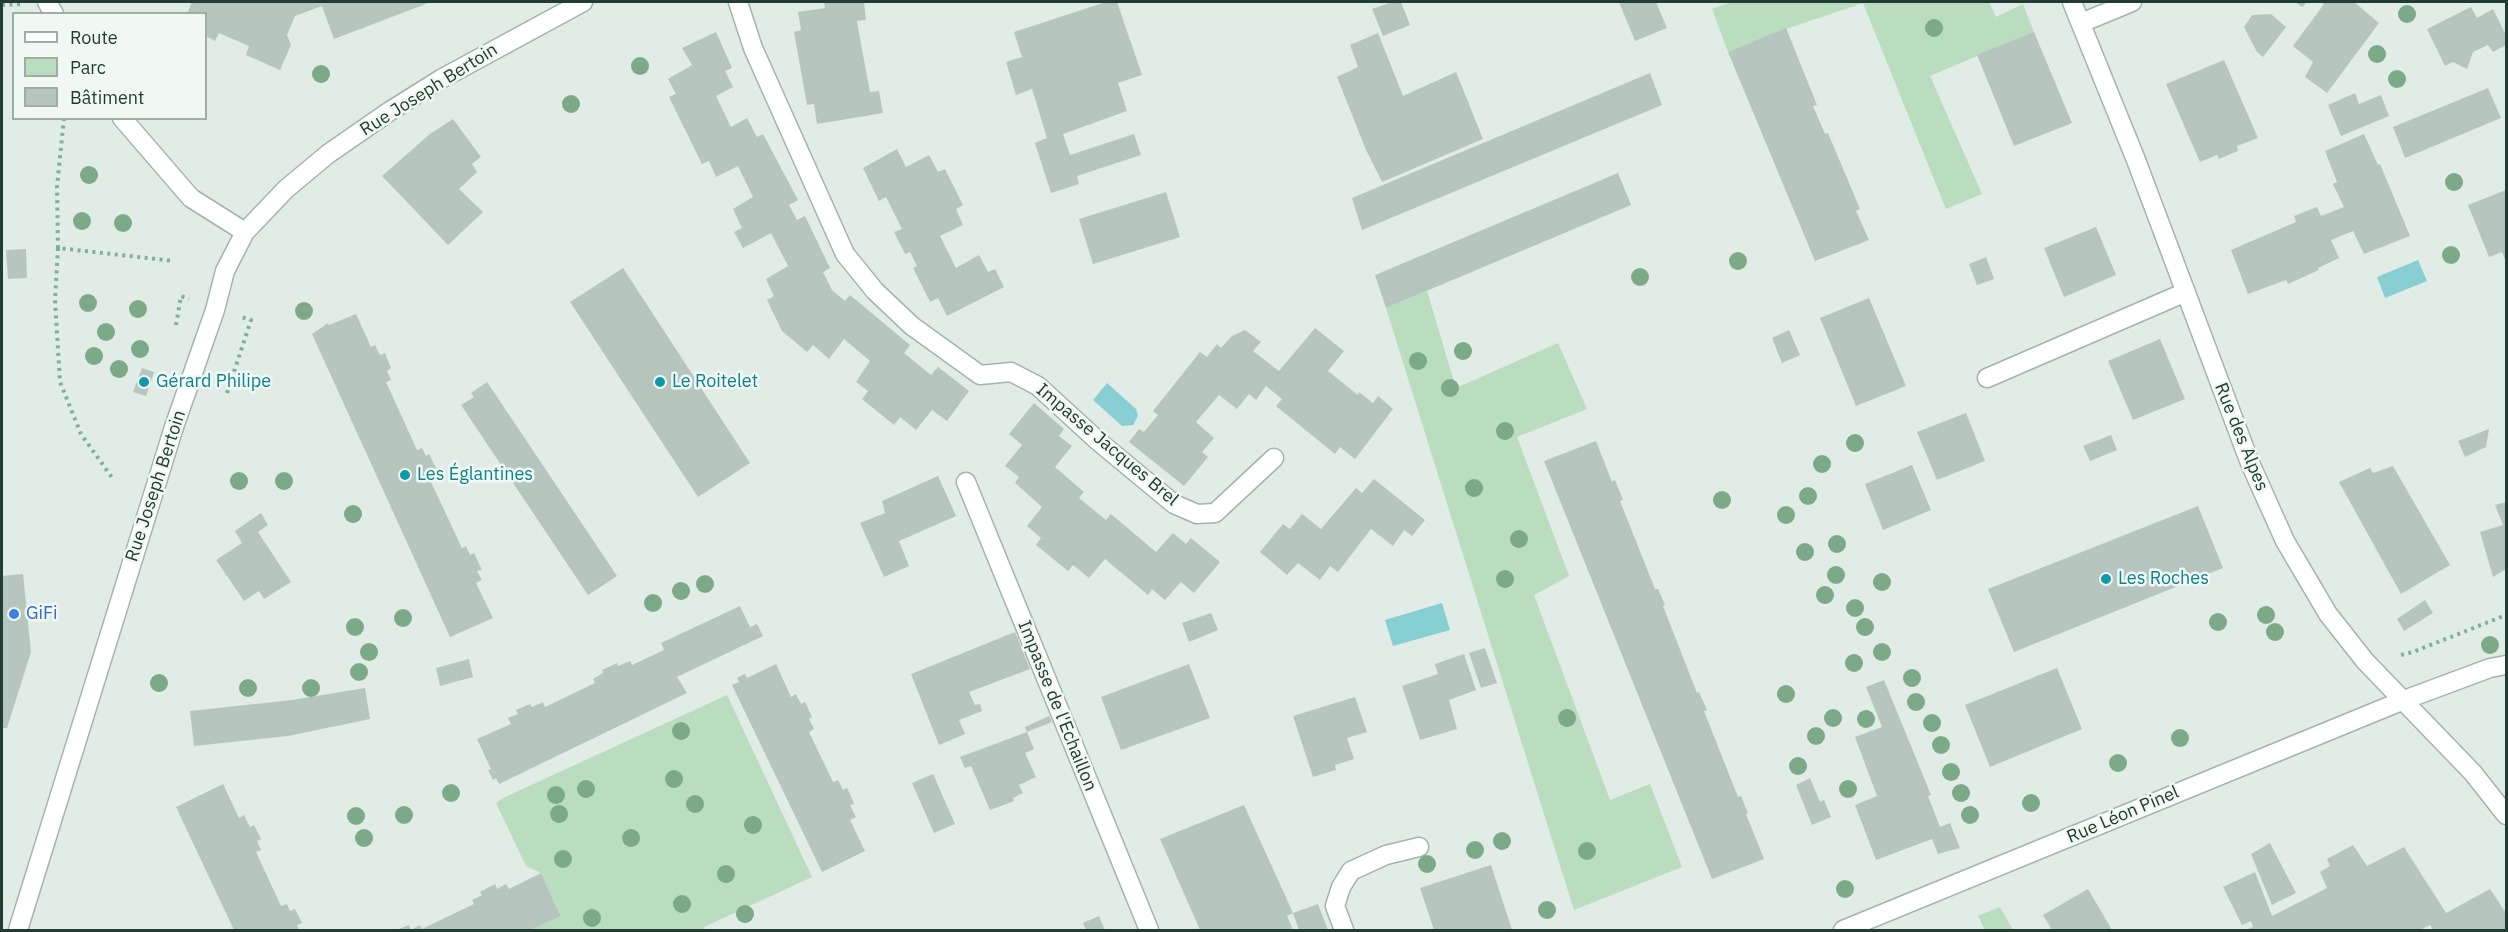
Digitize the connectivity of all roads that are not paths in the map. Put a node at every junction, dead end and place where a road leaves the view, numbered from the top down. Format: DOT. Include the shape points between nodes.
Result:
graph roads {
  1 [pos="583,2"];
  2 [pos="738,2"];
  3 [pos="2072,2"];
  4 [pos="2132,2"];
  5 [pos="2081,23"];
  6 [pos="124,120"];
  7 [pos="245,232"];
  8 [pos="2186,292"];
  9 [pos="1987,378"];
  10 [pos="1274,458"];
  11 [pos="966,482"];
  12 [pos="2506,665"];
  13 [pos="2404,700"];
  14 [pos="2506,815"];
  15 [pos="1419,846"];
  16 [pos="18,930"];
  17 [pos="1149,930"];
  18 [pos="1344,930"];
  19 [pos="1843,930"];
  1 -- 7 [label="street, Rue Joseph Bertoin" via="441,78 390,111 286,189"];
  2 -- 10 [label="street, Impasse Jacques Brel" via="753,48 846,254 875,291 912,326 980,375 1011,372 1038,386 1174,504 1197,514 1215,513"];
  3 -- 5 [label="street, Rue des Alpes"];
  4 -- 5 [label="street"];
  5 -- 8 [label="street, Rue des Alpes"];
  6 -- 7 [label="street" via="191,198"];
  7 -- 16 [label="street, Rue Joseph Bertoin" via="225,271 212,321 174,427"];
  8 -- 9 [label="street"];
  8 -- 13 [label="street, Rue des Alpes" via="2250,463 2285,541 2328,614 2365,661"];
  11 -- 17 [label="street, Impasse de l'Echaillon"];
  12 -- 13 [label="street, Rue Léon Pinel"];
  13 -- 14 [label="street, Rue des Alpes" via="2473,773"];
  13 -- 19 [label="street, Rue Léon Pinel"];
  15 -- 18 [label="street" via="1351,871 1335,906"];
}
